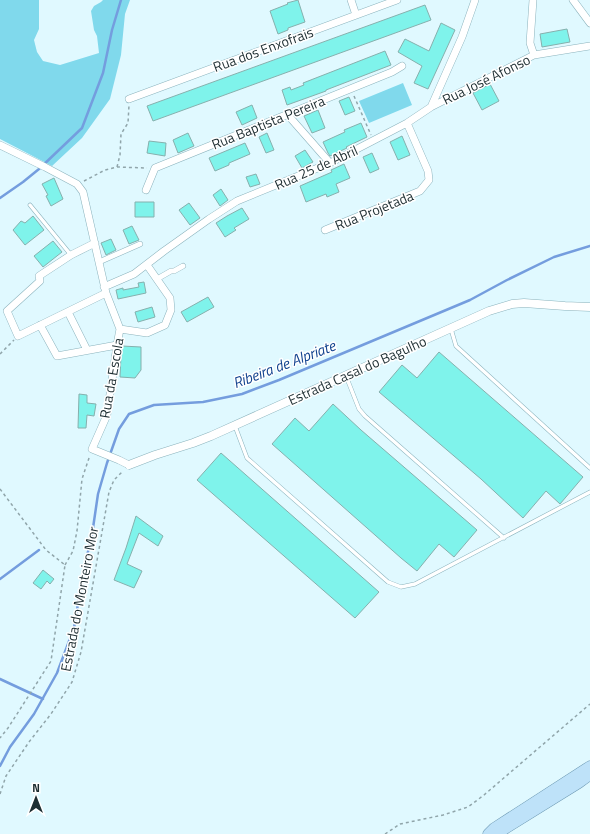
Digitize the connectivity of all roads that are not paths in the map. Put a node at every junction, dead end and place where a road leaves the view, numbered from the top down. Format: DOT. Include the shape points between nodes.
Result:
graph roads {
  1 [pos="351,0"];
  2 [pos="397,0"];
  3 [pos="475,0"];
  4 [pos="533,0"];
  5 [pos="573,0"];
  6 [pos="356,15"];
  7 [pos="590,23"];
  8 [pos="590,46"];
  9 [pos="534,55"];
  10 [pos="402,66"];
  11 [pos="130,99"];
  12 [pos="431,107"];
  13 [pos="287,114"];
  14 [pos="407,124"];
  15 [pos="0,145"];
  16 [pos="330,163"];
  17 [pos="146,190"];
  18 [pos="30,206"];
  19 [pos="325,230"];
  20 [pos="95,243"];
  21 [pos="140,244"];
  22 [pos="71,255"];
  23 [pos="99,262"];
  24 [pos="147,265"];
  25 [pos="183,266"];
  26 [pos="157,279"];
  27 [pos="105,290"];
  28 [pos="590,307"];
  29 [pos="68,312"];
  30 [pos="40,325"];
  31 [pos="451,328"];
  32 [pos="120,329"];
  33 [pos="117,345"];
  34 [pos="87,350"];
  35 [pos="346,375"];
  36 [pos="234,425"];
  37 [pos="129,465"];
  38 [pos="590,468"];
  39 [pos="590,492"];
  40 [pos="504,538"];
  41 [pos="590,766"];
  42 [pos="590,775"];
  43 [pos="488,834"];
  44 [pos="498,834"];
  1 -- 6 [label="street"];
  2 -- 6 [label="street, Rua dos Enxofrais"];
  3 -- 12 [label="street" via="462,37"];
  4 -- 9 [label="street" via="530,43"];
  5 -- 7 [label="street"];
  6 -- 11 [label="street, Rua dos Enxofrais"];
  8 -- 9 [label="street, Rua José Afonso"];
  9 -- 12 [label="street, Rua José Afonso"];
  10 -- 13 [label="street, Rua Baptista Pereira"];
  12 -- 14 [label="street, Rua 25 de Abril"];
  13 -- 16 [label="street"];
  13 -- 17 [label="street, Rua Baptista Pereira" via="155,168"];
  14 -- 16 [label="street, Rua 25 de Abril"];
  14 -- 19 [label="street, Rua Projetada" via="428,171 429,180 420,191"];
  15 -- 20 [label="street" via="77,184 83,192"];
  16 -- 24 [label="street, Rua 25 de Abril" via="237,201"];
  18 -- 22 [label="lane"];
  20 -- 22 [label="street"];
  20 -- 23 [label="street"];
  21 -- 23 [label="street"];
  22 -- 30 [label="street, Rua 25 de Abril" via="39,276 40,281 6,311 18,336"];
  23 -- 27 [label="street"];
  24 -- 26 [label="street"];
  24 -- 27 [label="street, Rua 25 de Abril"];
  25 -- 26 [label="street"];
  26 -- 32 [label="street" via="170,298 171,310 165,325 147,333"];
  27 -- 29 [label="street, Rua 25 de Abril"];
  27 -- 32 [label="street"];
  28 -- 31 [label="street, Estrada Casal do Bagulho" via="512,304"];
  29 -- 30 [label="street, Rua 25 de Abril"];
  29 -- 34 [label="street"];
  30 -- 34 [label="street" via="57,356"];
  31 -- 35 [label="street, Estrada Casal do Bagulho"];
  31 -- 38 [label="lane" via="456,346"];
  32 -- 33 [label="street, Rua da Escola"];
  33 -- 34 [label="street"];
  33 -- 37 [label="street, Rua da Escola" via="107,415 92,449"];
  35 -- 36 [label="street, Estrada Casal do Bagulho"];
  35 -- 40 [label="lane" via="364,416"];
  36 -- 37 [label="street, Estrada Casal do Bagulho" via="193,443"];
  36 -- 40 [label="lane" via="247,458 388,582 401,587 415,584"];
  39 -- 40 [label="lane"];
  41 -- 43 [label="main road"];
  42 -- 44 [label="main road"];
}
